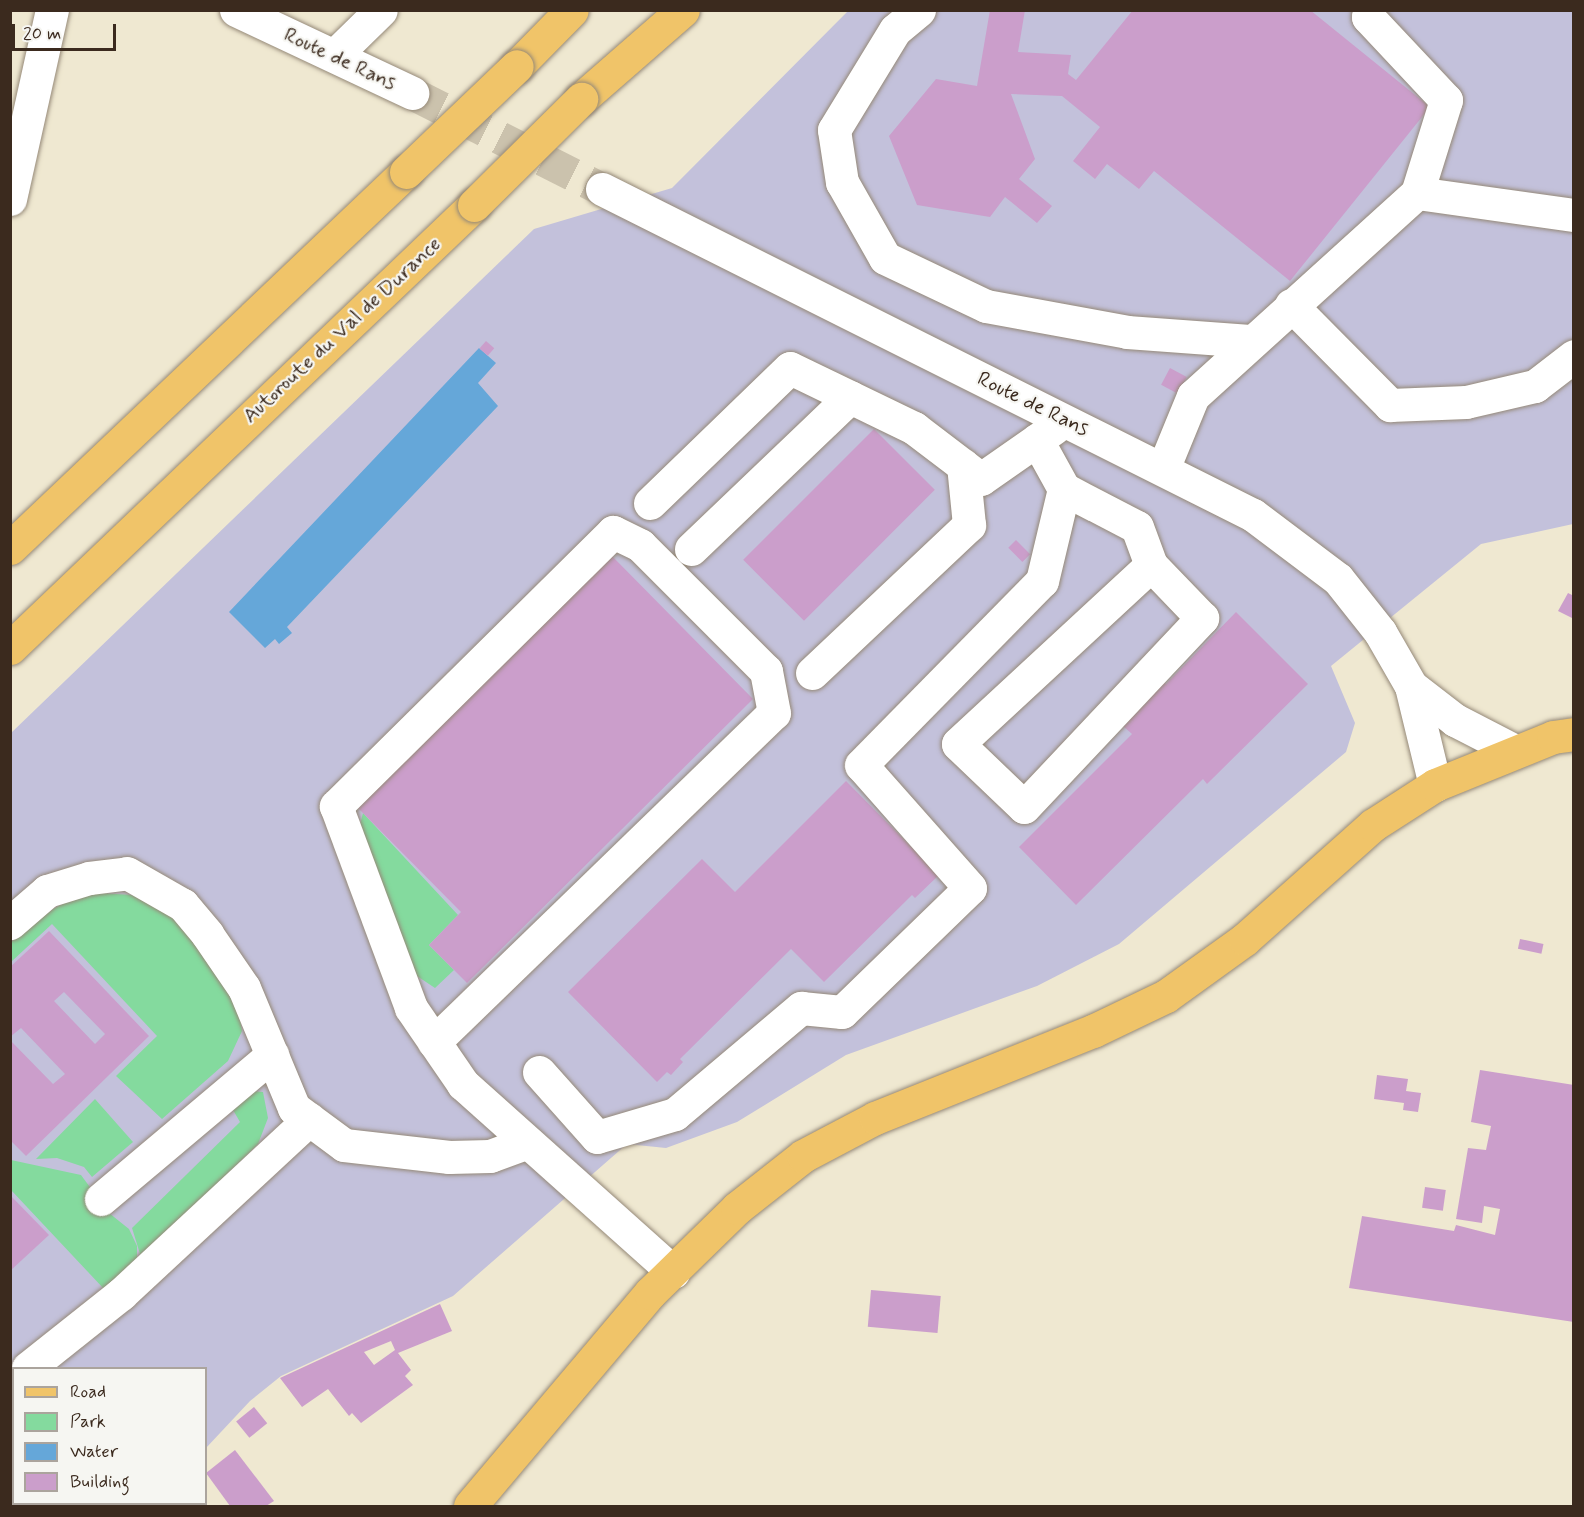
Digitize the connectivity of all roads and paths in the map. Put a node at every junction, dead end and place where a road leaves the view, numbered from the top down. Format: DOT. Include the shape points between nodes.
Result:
graph roads {
  1 [pos="52,10"];
  2 [pos="236,10"];
  3 [pos="381,10"];
  4 [pos="572,10"];
  5 [pos="672,10"];
  6 [pos="683,10"];
  7 [pos="919,10"];
  8 [pos="1369,10"];
  9 [pos="335,55"];
  10 [pos="412,93"];
  11 [pos="581,99"];
  12 [pos="602,189"];
  13 [pos="1417,193"];
  14 [pos="10,199"];
  15 [pos="1574,215"];
  16 [pos="1291,305"];
  17 [pos="1250,341"];
  18 [pos="1574,356"];
  19 [pos="850,397"];
  20 [pos="1065,420"];
  21 [pos="1037,440"];
  22 [pos="963,465"];
  23 [pos="1163,469"];
  24 [pos="1064,489"];
  25 [pos="650,503"];
  26 [pos="10,548"];
  27 [pos="691,549"];
  28 [pos="1151,566"];
  29 [pos="10,648"];
  30 [pos="812,673"];
  31 [pos="1411,686"];
  32 [pos="1567,731"];
  33 [pos="1515,752"];
  34 [pos="1435,785"];
  35 [pos="10,923"];
  36 [pos="434,1042"];
  37 [pos="272,1055"];
  38 [pos="539,1072"];
  39 [pos="309,1119"];
  40 [pos="528,1143"];
  41 [pos="101,1199"];
  42 [pos="673,1272"];
  43 [pos="29,1367"];
  44 [pos="470,1506"];
  1 -- 14 [label="street"];
  2 -- 9 [label="street, Route de Rans"];
  3 -- 9 [label="street"];
  4 -- 26 [label="main road, bridge"];
  5 -- 11 [label="main road, Autoroute du Val de Durance"];
  6 -- 11 [label="main road"];
  7 -- 17 [label="street" via="895,30 834,130 842,182 885,258 986,306 1126,332"];
  8 -- 13 [label="street" via="1368,16 1446,100"];
  9 -- 10 [label="street, Route de Rans"];
  11 -- 29 [label="main road, Autoroute du Val de Durance, bridge"];
  12 -- 20 [label="street, Route de Rans"];
  13 -- 15 [label="street"];
  13 -- 16 [label="street"];
  16 -- 17 [label="street"];
  16 -- 18 [label="street" via="1390,405 1466,402 1535,386"];
  17 -- 23 [label="street" via="1193,396"];
  19 -- 22 [label="street" via="914,428"];
  19 -- 25 [label="street" via="790,368"];
  19 -- 27 [label="street"];
  20 -- 21 [label="street"];
  20 -- 23 [label="street, Route de Rans"];
  21 -- 22 [label="street" via="981,479"];
  21 -- 24 [label="street"];
  22 -- 30 [label="street" via="969,525"];
  23 -- 31 [label="street, Route de Rans" via="1253,515 1338,579 1380,632"];
  24 -- 28 [label="street" via="1137,527"];
  24 -- 38 [label="street" via="1042,580 861,765 970,888 842,1012 801,1008 675,1113 597,1137"];
  28 -- 28 [label="street" via="958,744 1024,807 1202,618"];
  31 -- 33 [label="street, Route de Rans" via="1455,720"];
  31 -- 34 [label="street, Route de Rans"];
  32 -- 33 [label="main road"];
  33 -- 34 [label="main road"];
  34 -- 42 [label="main road" via="1373,825 1245,939 1166,996 1093,1031 875,1118 803,1156 737,1208"];
  35 -- 37 [label="street" via="47,891 89,878 127,873 183,905 207,934 243,988"];
  36 -- 36 [label="street" via="411,1008 336,806 613,532 640,545 766,671 774,713"];
  36 -- 40 [label="street" via="463,1084"];
  37 -- 39 [label="street" via="294,1108"];
  37 -- 41 [label="street"];
  39 -- 40 [label="street" via="344,1145 449,1157 490,1156"];
  39 -- 43 [label="street" via="121,1294"];
  40 -- 42 [label="street"];
  42 -- 44 [label="main road"];
}
